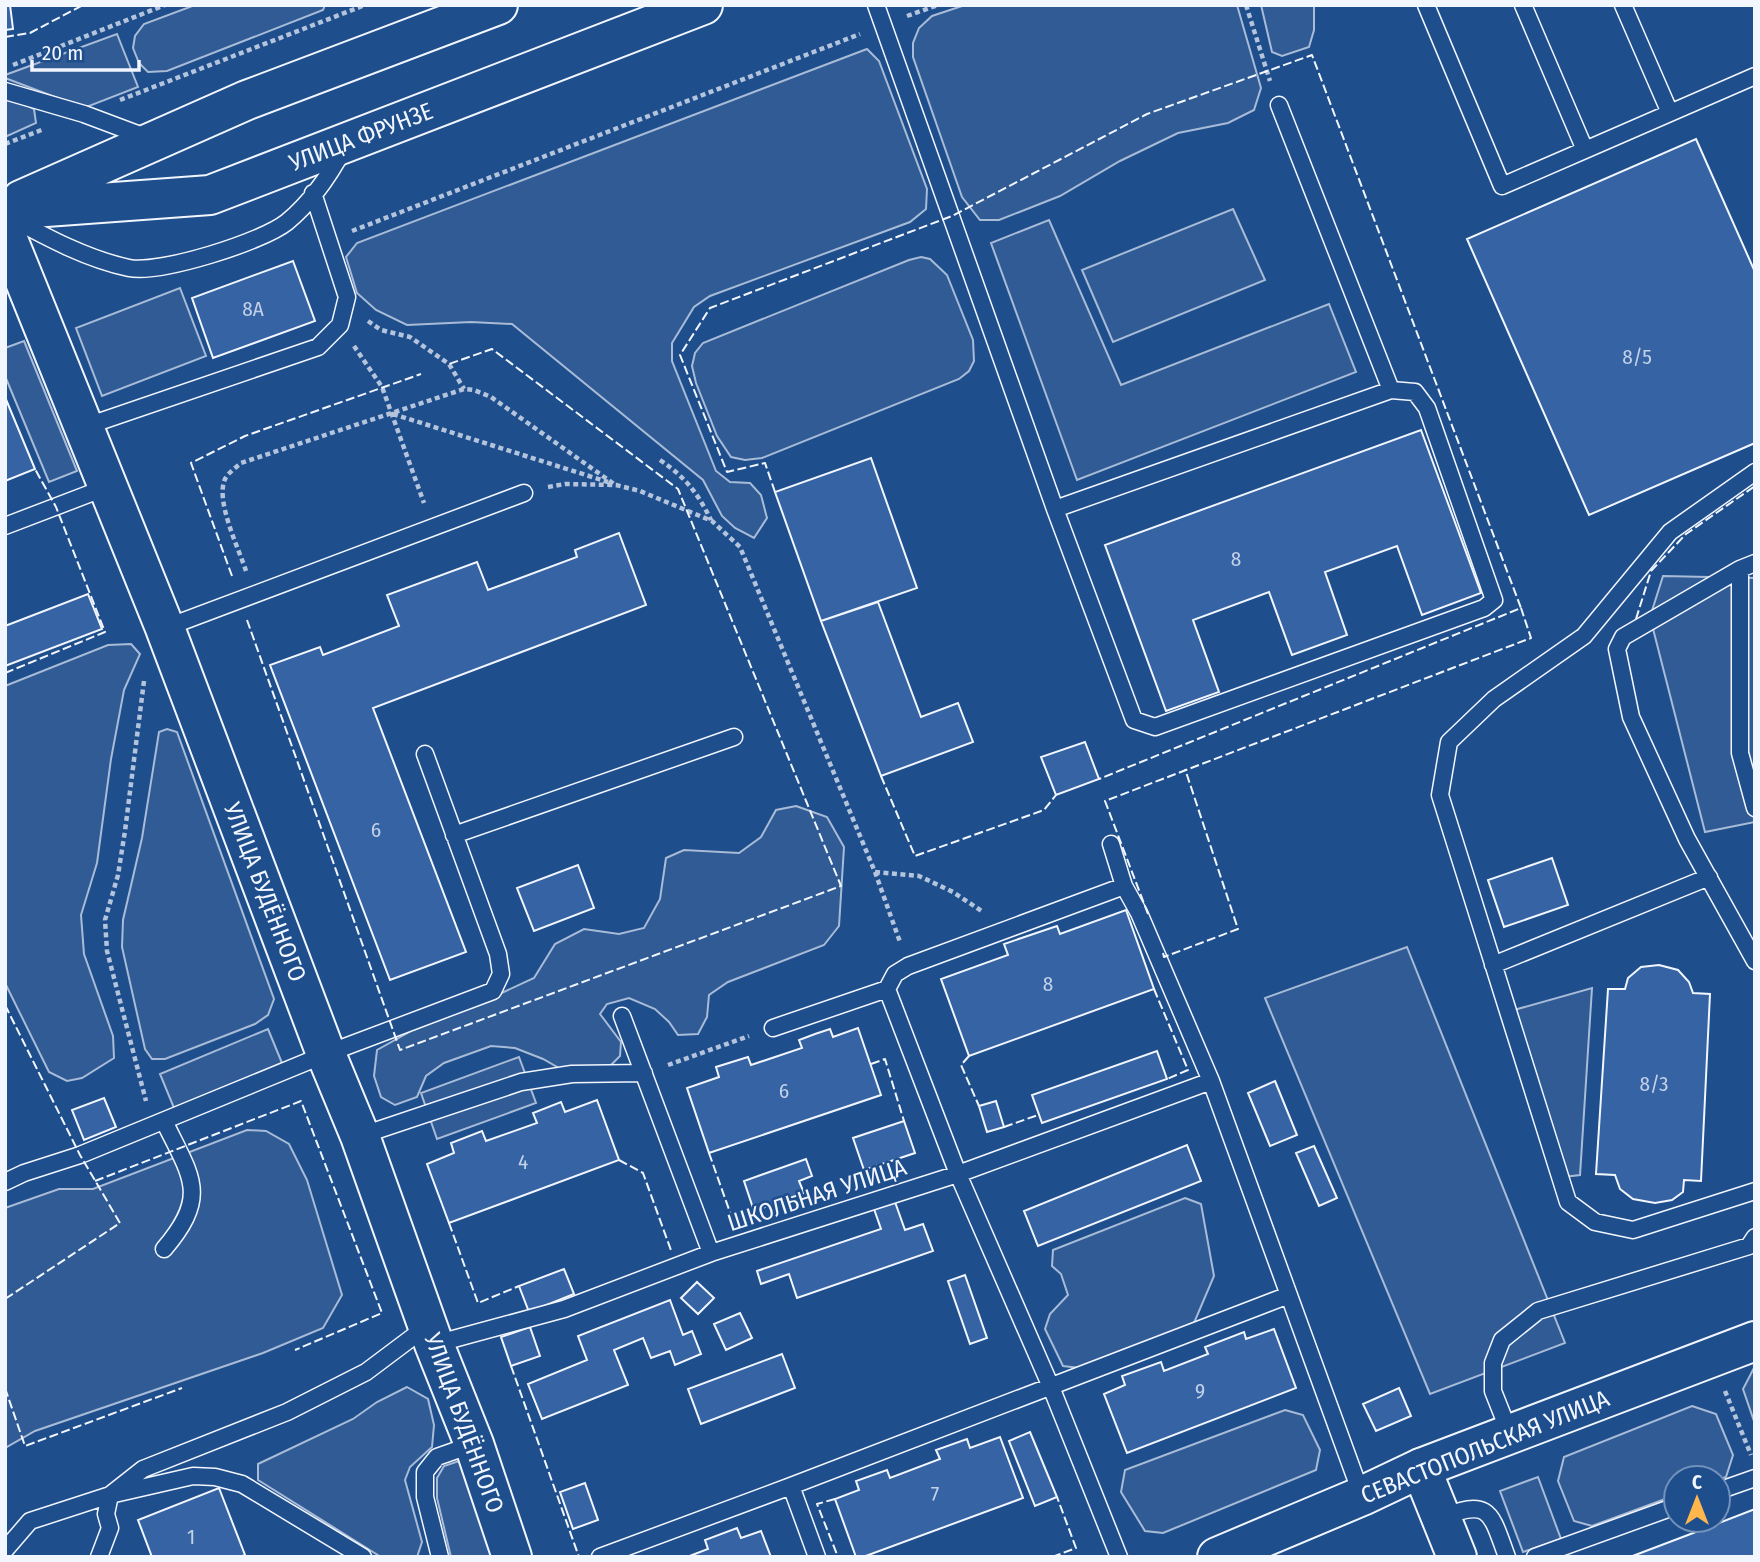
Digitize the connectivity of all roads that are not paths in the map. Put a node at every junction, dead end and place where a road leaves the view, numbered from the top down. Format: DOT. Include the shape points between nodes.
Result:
graph roads {
  1 [pos="498,5"];
  2 [pos="703,5"];
  3 [pos="876,5"];
  4 [pos="1426,5"];
  5 [pos="1523,5"];
  6 [pos="1623,5"];
  7 [pos="1755,76"];
  8 [pos="5,91"];
  9 [pos="1279,105"];
  10 [pos="1670,113"];
  11 [pos="154,140"];
  12 [pos="348,141"];
  13 [pos="1585,150"];
  14 [pos="313,193"];
  15 [pos="5,211"];
  16 [pos="5,232"];
  17 [pos="1391,390"];
  18 [pos="84,428"];
  19 [pos="1755,472"];
  20 [pos="107,486"];
  21 [pos="524,493"];
  22 [pos="1055,509"];
  23 [pos="5,526"];
  24 [pos="1747,566"];
  25 [pos="165,628"];
  26 [pos="733,737"];
  27 [pos="425,754"];
  28 [pos="1755,808"];
  29 [pos="454,835"];
  30 [pos="1111,844"];
  31 [pos="1709,877"];
  32 [pos="1124,886"];
  33 [pos="1755,961"];
  34 [pos="1493,965"];
  35 [pos="887,989"];
  36 [pos="622,1016"];
  37 [pos="773,1028"];
  38 [pos="326,1054"];
  39 [pos="644,1073"];
  40 [pos="1211,1081"];
  41 [pos="158,1123"];
  42 [pos="360,1136"];
  43 [pos="958,1174"];
  44 [pos="5,1182"];
  45 [pos="1755,1191"];
  46 [pos="1755,1237"];
  47 [pos="164,1249"];
  48 [pos="711,1253"];
  49 [pos="1289,1295"];
  50 [pos="431,1335"];
  51 [pos="1755,1341"];
  52 [pos="1051,1387"];
  53 [pos="1510,1434"];
  54 [pos="474,1444"];
  55 [pos="1421,1468"];
  56 [pos="1755,1478"];
  57 [pos="791,1486"];
  58 [pos="1732,1486"];
  59 [pos="110,1495"];
  60 [pos="1362,1496"];
  61 [pos="1662,1511"];
  62 [pos="1441,1518"];
  63 [pos="5,1550"];
  64 [pos="99,1557"];
  65 [pos="363,1557"];
  66 [pos="440,1557"];
  67 [pos="512,1557"];
  68 [pos="600,1557"];
  69 [pos="817,1557"];
  70 [pos="1119,1557"];
  71 [pos="1217,1557"];
  72 [pos="1457,1557"];
  73 [pos="1507,1557"];
  74 [pos="1535,1557"];
  1 -- 11 [label="main road"];
  2 -- 12 [label="main road, УЛИЦА ФРУНЗЕ"];
  3 -- 22 [label="lane"];
  4 -- 13 [label="lane" via="1502,186"];
  5 -- 13 [label="lane"];
  6 -- 10 [label="lane"];
  7 -- 10 [label="lane"];
  8 -- 11 [label="lane"];
  9 -- 17 [label="lane"];
  10 -- 13 [label="lane"];
  11 -- 15 [label="main road"];
  12 -- 14 [label="lane" via="327,179"];
  12 -- 15 [label="main road, УЛИЦА ФРУНЗЕ" via="210,195"];
  14 -- 15 [label="lane" via="286,222 249,241 167,266 131,268 67,248"];
  14 -- 18 [label="lane" via="347,297 340,325 318,347"];
  16 -- 18 [label="main road, УЛИЦА БУДЁННОГО"];
  17 -- 22 [label="lane"];
  17 -- 22 [label="lane" via="1415,392 1427,408 1494,600 1485,608 1155,727 1135,720"];
  18 -- 20 [label="main road, УЛИЦА БУДЁННОГО"];
  19 -- 34 [label="lane" via="1670,532 1584,636 1494,699 1449,742 1440,796"];
  20 -- 23 [label="lane"];
  20 -- 25 [label="main road, УЛИЦА БУДЁННОГО"];
  21 -- 25 [label="lane"];
  24 -- 28 [label="lane" via="1740,752"];
  24 -- 31 [label="lane" via="1623,637 1617,649 1631,717"];
  25 -- 38 [label="main road, УЛИЦА БУДЁННОГО"];
  26 -- 29 [label="lane"];
  27 -- 29 [label="lane"];
  29 -- 38 [label="lane" via="498,954 501,974 493,991"];
  30 -- 32 [label="lane"];
  31 -- 33 [label="lane"];
  31 -- 34 [label="lane"];
  32 -- 35 [label="lane" via="908,966 895,974"];
  32 -- 40 [label="lane"];
  34 -- 45 [label="lane" via="1569,1202 1595,1222 1633,1230"];
  35 -- 37 [label="lane"];
  35 -- 43 [label="lane"];
  36 -- 39 [label="lane"];
  38 -- 41 [label="lane"];
  38 -- 42 [label="main road, УЛИЦА БУДЁННОГО"];
  39 -- 42 [label="lane" via="572,1074 522,1082"];
  39 -- 48 [label="lane"];
  40 -- 43 [label="lane, ШКОЛЬНАЯ УЛИЦА"];
  40 -- 49 [label="lane"];
  41 -- 44 [label="lane"];
  41 -- 47 [label="lane" via="193,1186 191,1209"];
  42 -- 50 [label="main road, УЛИЦА БУДЁННОГО"];
  43 -- 48 [label="lane, ШКОЛЬНАЯ УЛИЦА"];
  43 -- 52 [label="lane"];
  46 -- 53 [label="lane" via="1749,1246 1538,1311 1502,1340 1493,1363 1493,1391"];
  48 -- 50 [label="lane, ШКОЛЬНАЯ УЛИЦА" via="564,1309"];
  49 -- 52 [label="lane"];
  49 -- 60 [label="lane"];
  50 -- 54 [label="main road, УЛИЦА БУДЁННОГО"];
  50 -- 59 [label="lane" via="287,1412 143,1469"];
  51 -- 53 [label="main road, СЕВАСТОПОЛЬСКАЯ УЛИЦА"];
  52 -- 57 [label="lane"];
  52 -- 70 [label="lane"];
  53 -- 55 [label="main road, СЕВАСТОПОЛЬСКАЯ УЛИЦА"];
  54 -- 66 [label="lane" via="438,1457 425,1472 425,1497"];
  54 -- 67 [label="main road, УЛИЦА БУДЁННОГО"];
  55 -- 60 [label="main road, СЕВАСТОПОЛЬСКАЯ УЛИЦА"];
  55 -- 62 [label="main road"];
  56 -- 58 [label="lane"];
  57 -- 68 [label="lane"];
  57 -- 69 [label="lane"];
  59 -- 63 [label="lane" via="30,1521"];
  59 -- 64 [label="lane" via="106,1514 110,1528"];
  59 -- 65 [label="lane" via="193,1476 229,1480 284,1507"];
  60 -- 71 [label="main road, СЕВАСТОПОЛЬСКАЯ УЛИЦА"];
  61 -- 74 [label="lane"];
  62 -- 72 [label="main road"];
  62 -- 73 [label="lane" via="1466,1508 1478,1509 1494,1523"];
}
